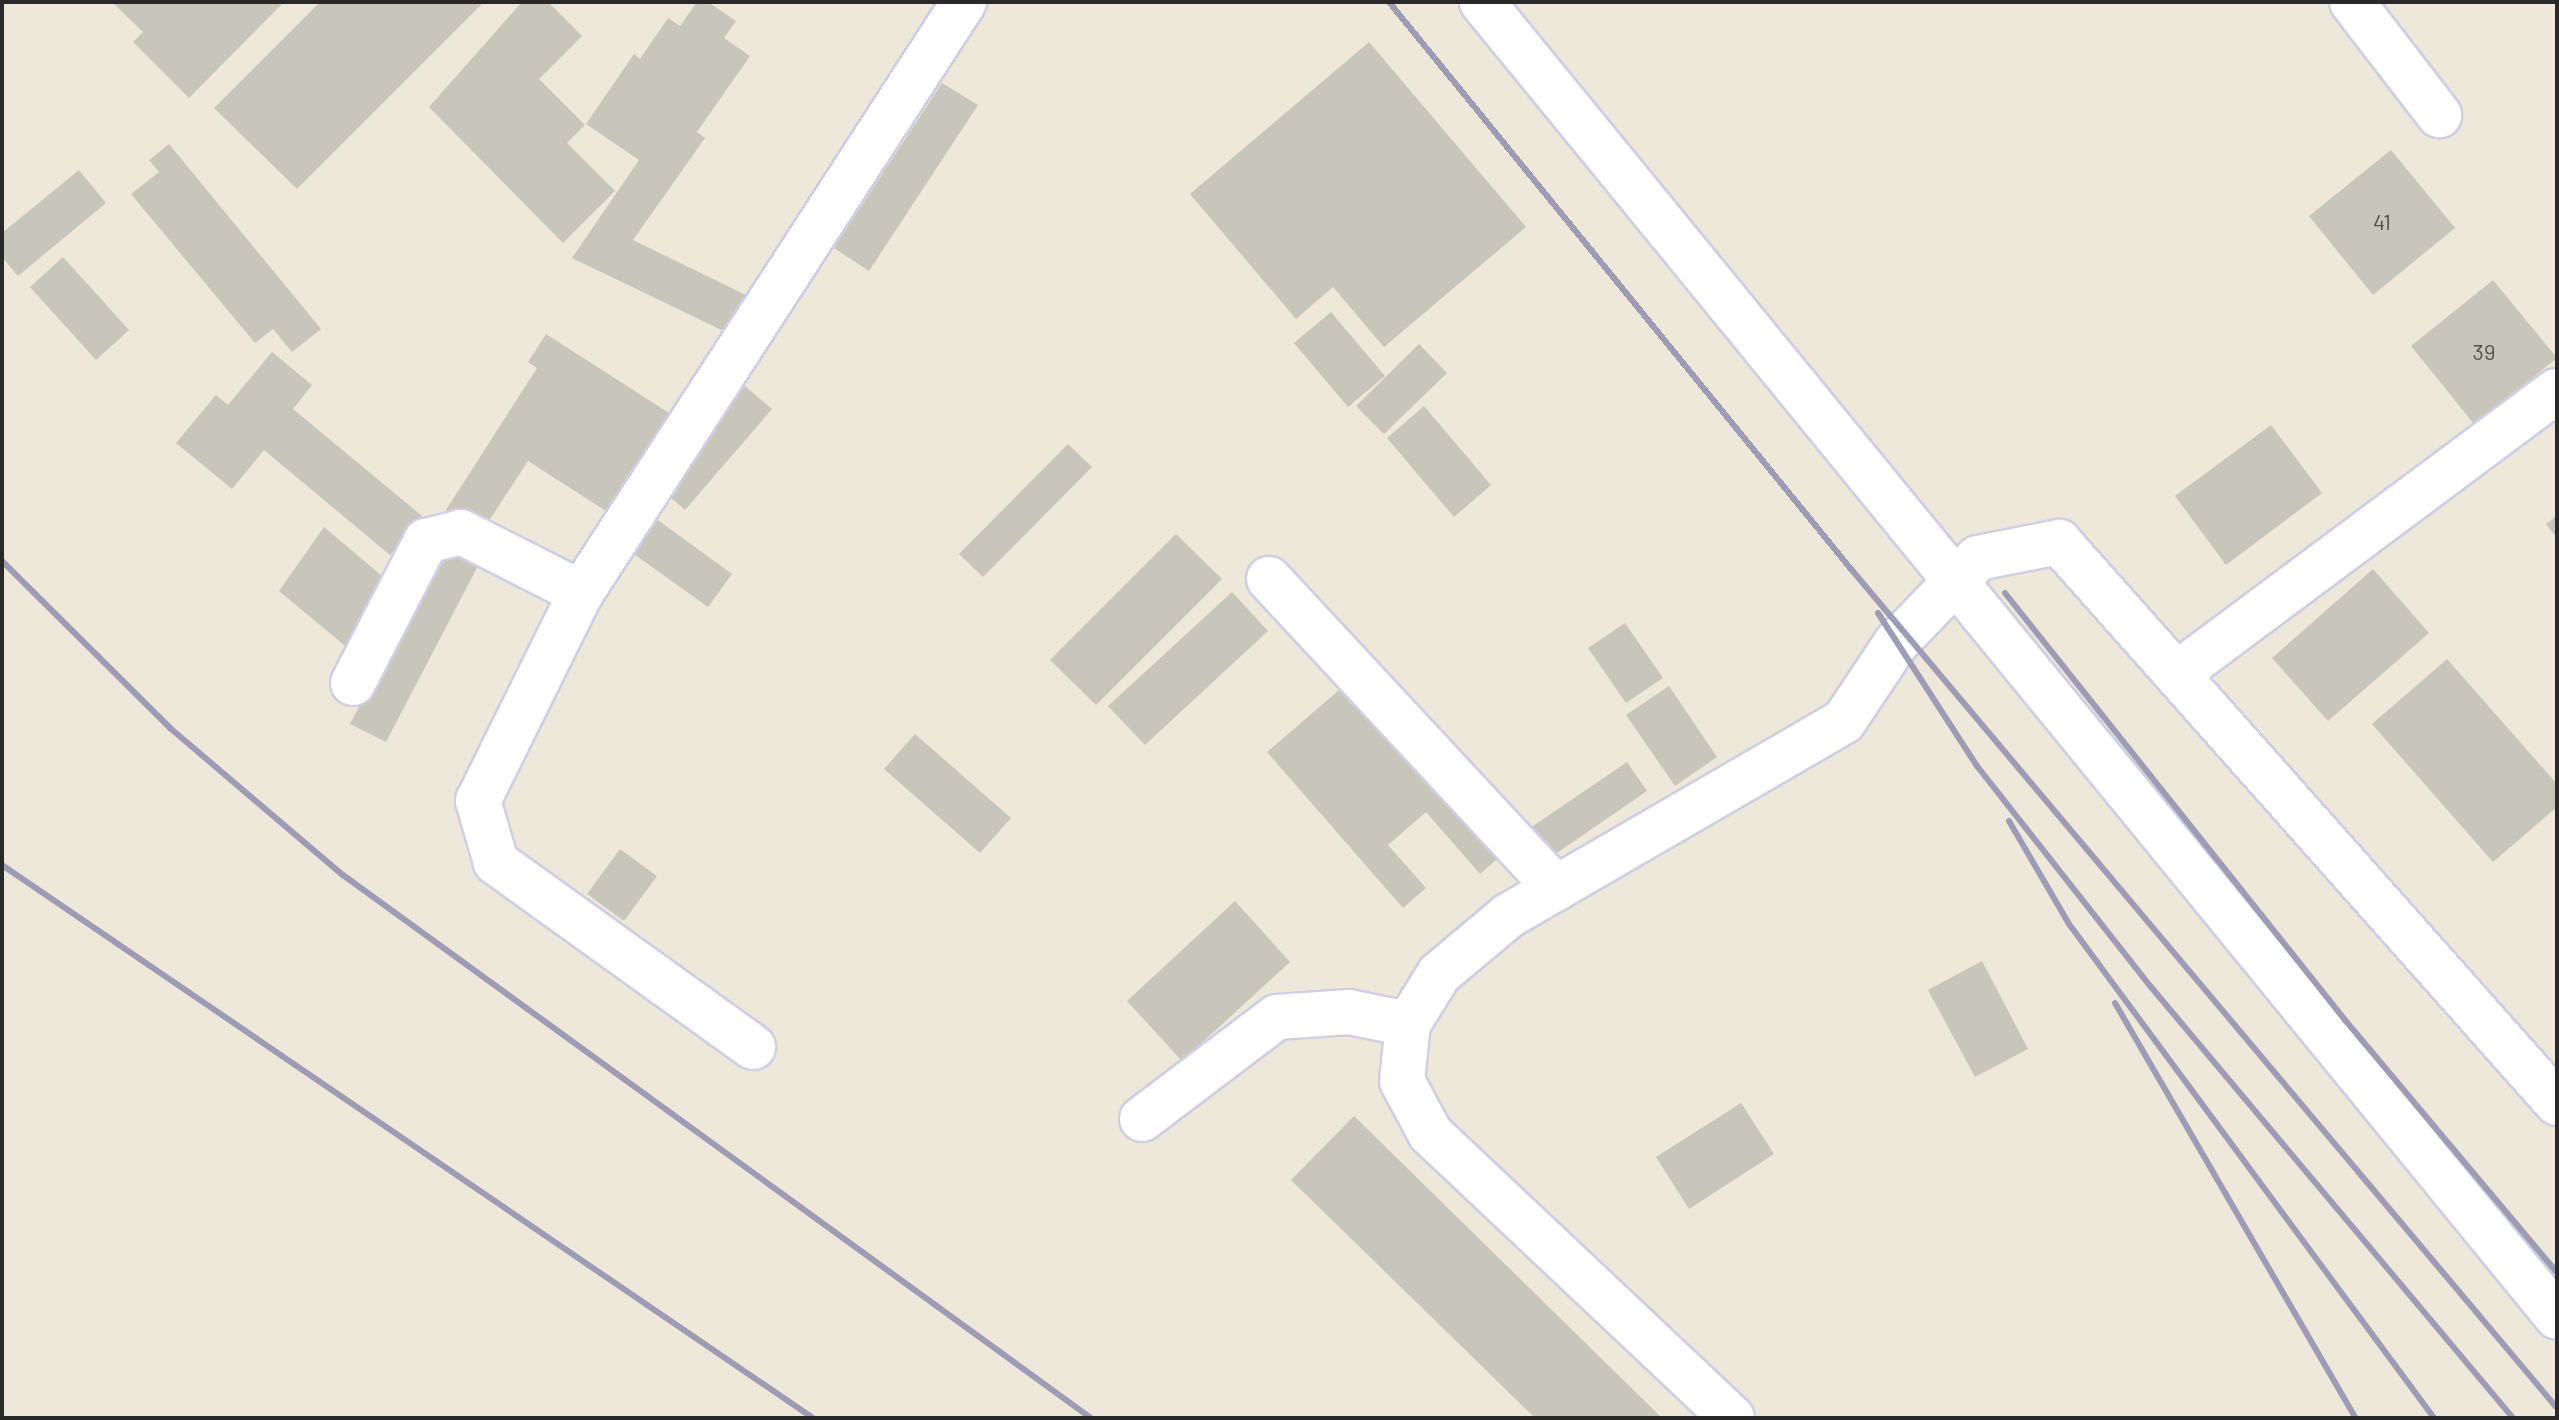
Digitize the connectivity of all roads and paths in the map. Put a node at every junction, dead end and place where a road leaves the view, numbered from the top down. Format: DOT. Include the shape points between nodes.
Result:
graph roads {
  1 [pos="964,2"];
  2 [pos="1482,2"];
  3 [pos="2352,2"];
  4 [pos="2439,115"];
  5 [pos="2557,391"];
  6 [pos="1269,579"];
  7 [pos="1954,584"];
  8 [pos="581,593"];
  9 [pos="2178,673"];
  10 [pos="353,683"];
  11 [pos="1556,888"];
  12 [pos="1408,1024"];
  13 [pos="753,1047"];
  14 [pos="2557,1103"];
  15 [pos="1142,1119"];
  16 [pos="2557,1317"];
  17 [pos="1732,1418"];
  1 -- 8 [label="street"];
  2 -- 7 [label="street"];
  3 -- 4 [label="street"];
  5 -- 9 [label="street"];
  6 -- 11 [label="street"];
  7 -- 9 [label="street" via="1978,558 2059,542"];
  7 -- 11 [label="street" via="1896,643 1844,721"];
  7 -- 16 [label="street"];
  8 -- 10 [label="street" via="461,532 426,541"];
  8 -- 13 [label="street" via="478,801 496,862"];
  9 -- 14 [label="street"];
  11 -- 12 [label="street" via="1508,916 1439,974"];
  12 -- 15 [label="street" via="1349,1012 1277,1017"];
  12 -- 17 [label="street" via="1402,1081 1430,1133"];
}
